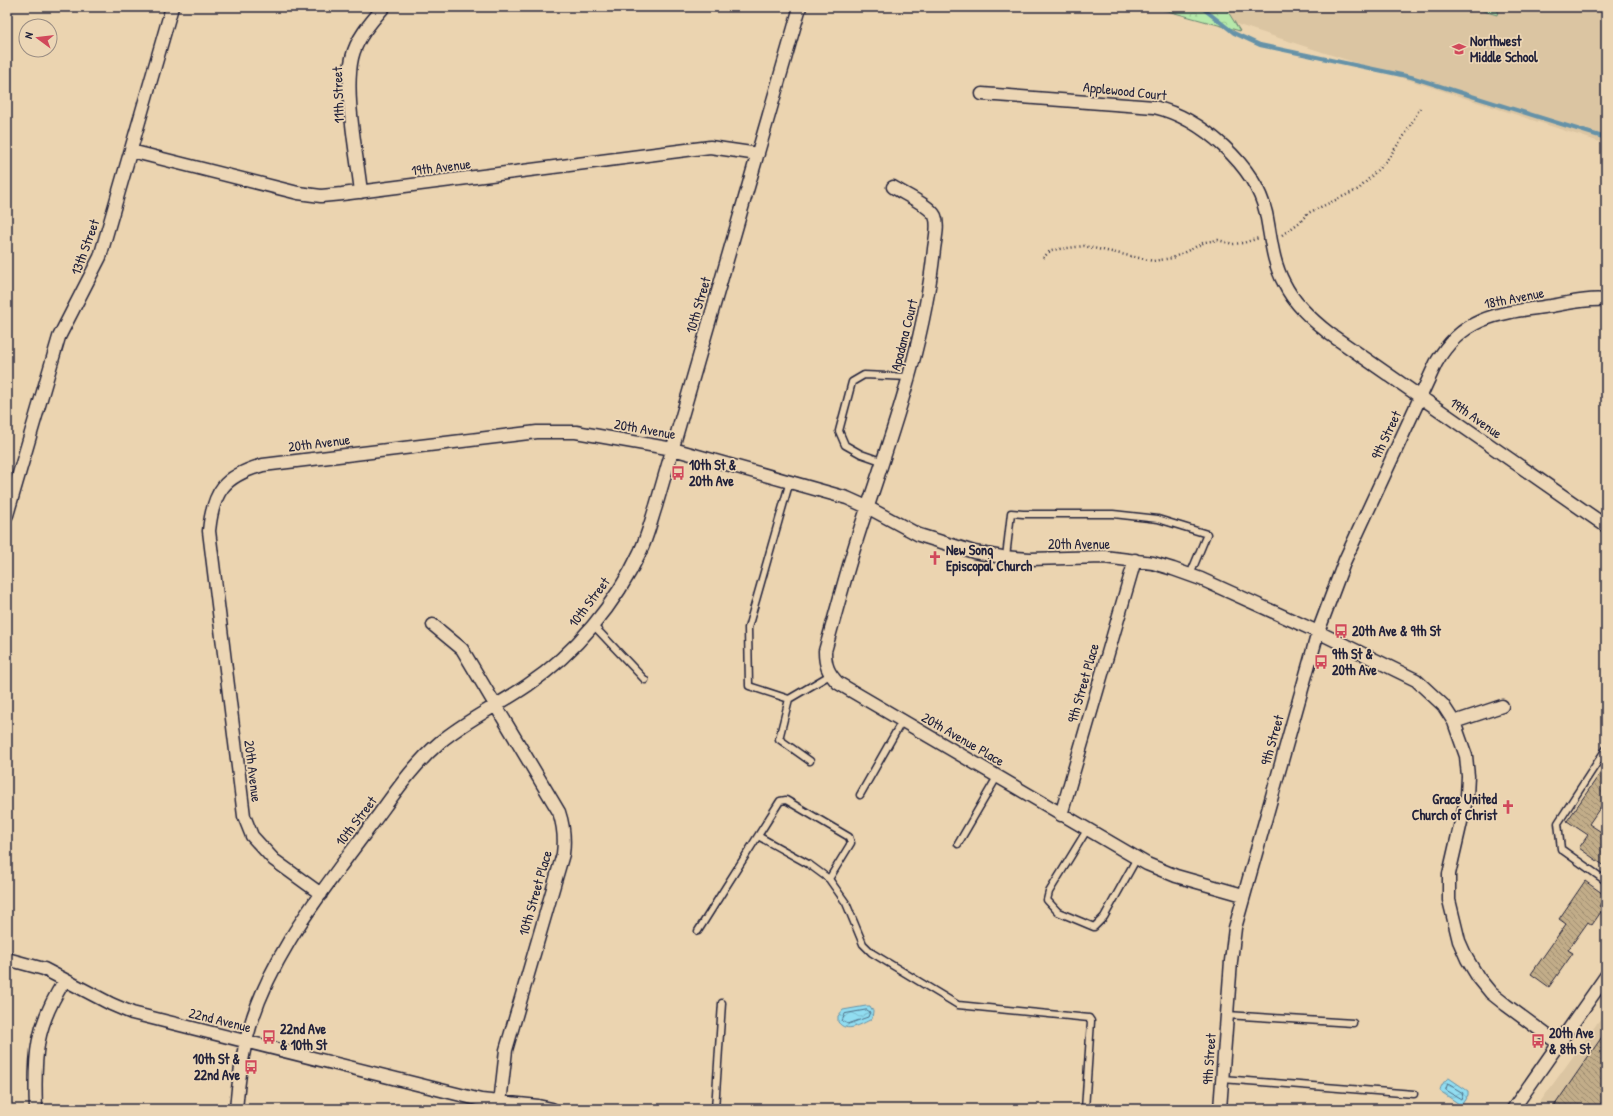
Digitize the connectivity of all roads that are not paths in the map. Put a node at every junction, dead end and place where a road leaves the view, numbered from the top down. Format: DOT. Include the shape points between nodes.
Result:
graph roads {
  1 [pos="172,7"];
  2 [pos="384,7"];
  3 [pos="800,7"];
  4 [pos="982,94"];
  5 [pos="131,151"];
  6 [pos="758,154"];
  7 [pos="893,188"];
  8 [pos="361,192"];
  9 [pos="1606,300"];
  10 [pos="1330,334"];
  11 [pos="909,377"];
  12 [pos="1420,397"];
  13 [pos="672,449"];
  14 [pos="884,462"];
  15 [pos="790,481"];
  16 [pos="867,507"];
  17 [pos="7,515"];
  18 [pos="1606,526"];
  19 [pos="1006,557"];
  20 [pos="1134,560"];
  21 [pos="1190,575"];
  22 [pos="433,625"];
  23 [pos="593,625"];
  24 [pos="1318,632"];
  25 [pos="830,676"];
  26 [pos="645,680"];
  27 [pos="789,699"];
  28 [pos="495,705"];
  29 [pos="1502,706"];
  30 [pos="902,721"];
  31 [pos="1454,722"];
  32 [pos="1606,749"];
  33 [pos="810,761"];
  34 [pos="997,777"];
  35 [pos="860,795"];
  36 [pos="1061,814"];
  37 [pos="1087,830"];
  38 [pos="758,836"];
  39 [pos="958,844"];
  40 [pos="1137,858"];
  41 [pos="829,879"];
  42 [pos="1606,881"];
  43 [pos="321,894"];
  44 [pos="1243,895"];
  45 [pos="698,931"];
  46 [pos="7,959"];
  47 [pos="1606,976"];
  48 [pos="65,980"];
  49 [pos="722,1003"];
  50 [pos="1227,1015"];
  51 [pos="1353,1023"];
  52 [pos="246,1042"];
  53 [pos="1559,1044"];
  54 [pos="1222,1079"];
  55 [pos="1414,1094"];
  56 [pos="500,1103"];
  57 [pos="36,1109"];
  58 [pos="236,1109"];
  59 [pos="552,1109"];
  60 [pos="715,1109"];
  61 [pos="1085,1109"];
  62 [pos="1220,1109"];
  63 [pos="1514,1109"];
  1 -- 5 [label="street, 13th Street"];
  2 -- 8 [label="street, 11th Street" via="368,26 352,58 350,100"];
  3 -- 6 [label="street, 10th Street"];
  4 -- 10 [label="street, Applewood Court" via="1154,107 1170,110 1185,117 1226,148 1248,173 1259,192 1266,212 1276,264 1284,284 1307,315"];
  5 -- 8 [label="street, 19th Avenue" via="298,193 321,196"];
  5 -- 17 [label="street, 13th Street" via="100,257 59,337"];
  6 -- 8 [label="street, 19th Avenue" via="710,147"];
  6 -- 13 [label="street, 10th Street"];
  7 -- 11 [label="street, Apadana Court" via="928,209 935,217 929,292 924,322"];
  9 -- 12 [label="street, 18th Avenue" via="1506,312 1483,318 1467,327 1443,351"];
  10 -- 12 [label="street, 19th Avenue"];
  11 -- 14 [label="street, Apadana Court"];
  11 -- 14 [label="lane" via="864,375 852,382 839,431 845,445"];
  12 -- 18 [label="street, 19th Avenue"];
  12 -- 24 [label="street, 9th Street" via="1345,560"];
  13 -- 15 [label="street, 20th Avenue"];
  13 -- 23 [label="street, 10th Street" via="640,552"];
  13 -- 43 [label="street, 20th Avenue" via="576,432 537,432 262,465 244,470 222,487 211,509 209,531 244,816 252,836 274,860"];
  14 -- 16 [label="street, Apadana Court"];
  15 -- 16 [label="street, 20th Avenue" via="847,498"];
  15 -- 27 [label="lane" via="748,628 749,686"];
  16 -- 19 [label="street, 20th Avenue" via="919,535 946,545"];
  16 -- 25 [label="street" via="824,650"];
  19 -- 20 [label="street, 20th Avenue" via="1104,557"];
  19 -- 21 [label="lane" via="1011,513 1113,514 1158,519 1207,534"];
  20 -- 21 [label="street, 20th Avenue"];
  20 -- 36 [label="street, 9th Street Place"];
  21 -- 24 [label="street, 20th Avenue"];
  22 -- 28 [label="street, 10th Street Place" via="462,649"];
  23 -- 26 [label="lane"];
  23 -- 28 [label="street, 10th Street" via="566,654 529,685"];
  24 -- 31 [label="street, 20th Avenue" via="1416,680 1443,705"];
  24 -- 44 [label="street, 9th Street"];
  25 -- 27 [label="lane"];
  25 -- 30 [label="street, 20th Avenue Place"];
  27 -- 33 [label="lane" via="779,740"];
  28 -- 43 [label="street, 10th Street" via="440,742 426,755"];
  28 -- 56 [label="street, 10th Street Place" via="559,812 564,825 565,842 506,1050"];
  29 -- 31 [label="street"];
  30 -- 34 [label="street, 20th Avenue Place"];
  30 -- 35 [label="lane"];
  31 -- 53 [label="street, 20th Avenue" via="1466,756 1468,776 1467,796 1449,874 1449,900 1459,940 1471,965 1491,993"];
  32 -- 42 [label="lane" via="1558,823 1561,849"];
  34 -- 36 [label="street, 20th Avenue Place"];
  34 -- 39 [label="lane"];
  36 -- 37 [label="street, 20th Avenue Place"];
  37 -- 40 [label="street, 20th Avenue Place"];
  37 -- 40 [label="lane" via="1049,892 1047,900 1058,912 1094,927 1104,917"];
  38 -- 41 [label="lane" via="810,865"];
  38 -- 41 [label="lane" via="783,800 850,837 851,843"];
  38 -- 45 [label="lane"];
  40 -- 44 [label="street, 20th Avenue Place" via="1176,876"];
  41 -- 61 [label="lane" via="843,897 860,939 867,948 950,1001 965,1007 1089,1018 1091,1021"];
  43 -- 52 [label="street, 10th Street" via="294,932 277,962 263,990"];
  44 -- 50 [label="street, 9th Street" via="1235,928"];
  46 -- 48 [label="street, 22nd Avenue" via="44,970"];
  47 -- 53 [label="street"];
  48 -- 52 [label="street, 22nd Avenue" via="132,1013"];
  48 -- 57 [label="street" via="52,1000 38,1038 34,1078"];
  49 -- 60 [label="lane"];
  50 -- 51 [label="lane"];
  50 -- 54 [label="street, 9th Street"];
  52 -- 56 [label="street, 22nd Avenue"];
  52 -- 58 [label="street, 10th Street"];
  53 -- 63 [label="street"];
  54 -- 55 [label="lane"];
  54 -- 62 [label="street, 9th Street"];
  56 -- 59 [label="street, 22nd Avenue"];
}
